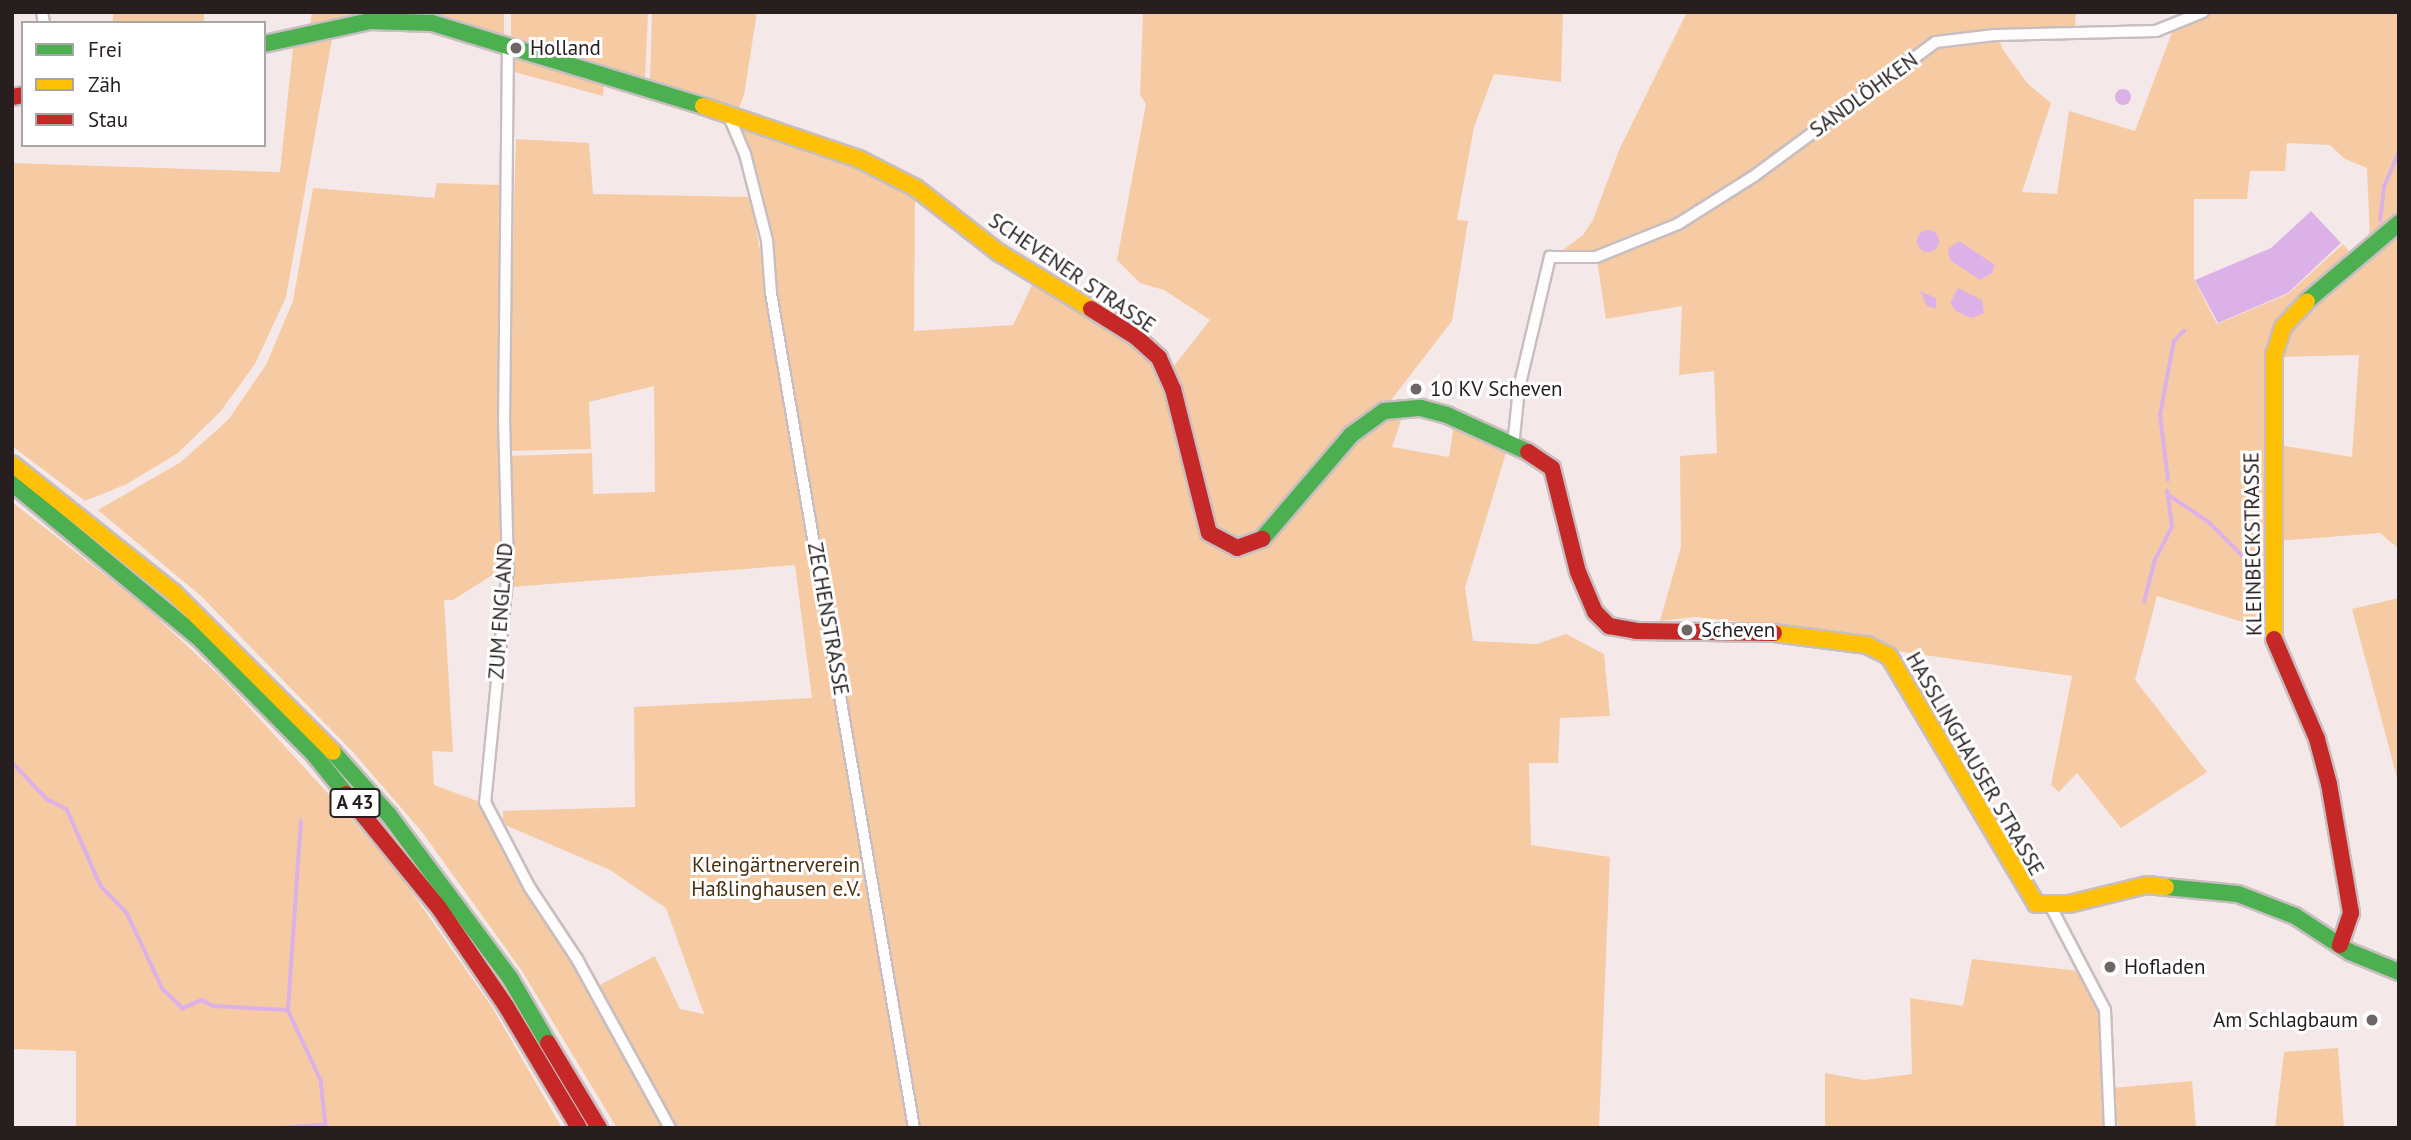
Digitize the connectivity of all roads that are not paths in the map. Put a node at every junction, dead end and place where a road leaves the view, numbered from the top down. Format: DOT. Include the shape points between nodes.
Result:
graph roads {
  1 [pos="2203,12"];
  2 [pos="266,44"];
  3 [pos="508,45"];
  4 [pos="728,114"];
  5 [pos="2399,223"];
  6 [pos="1513,447"];
  7 [pos="12,464"];
  8 [pos="12,483"];
  9 [pos="1617,629"];
  10 [pos="2051,907"];
  11 [pos="2340,945"];
  12 [pos="2399,972"];
  13 [pos="579,1128"];
  14 [pos="599,1128"];
  15 [pos="670,1128"];
  16 [pos="914,1128"];
  17 [pos="2110,1128"];
  1 -- 6 [label="street, SANDLÖHKEN" via="2156,31 1995,35 1936,42 1754,176 1678,224 1596,257 1550,257 1519,388"];
  2 -- 3 [label="main road, SCHEVENER STRASSE" via="345,25 411,19"];
  3 -- 4 [label="main road, SCHEVENER STRASSE"];
  3 -- 15 [label="street, ZUM ENGLAND" via="503,417 508,569 485,802"];
  4 -- 6 [label="main road, SCHEVENER STRASSE" via="895,176 998,252 1136,337 1159,358 1173,389 1200,508 1209,533 1228,547 1267,537 1351,435 1384,411 1433,410"];
  4 -- 16 [label="street, ZECHENSTRASSE" via="745,154 766,240"];
  5 -- 11 [label="main road, KLEINBECKSTRASSE" via="2307,300 2283,327 2274,355 2272,633 2317,739 2329,784 2351,913"];
  6 -- 9 [label="main road, SCHEVENER STRASSE" via="1541,458 1555,473 1567,539 1584,588 1598,618"];
  7 -- 14 [label="main road, A 43" via="173,592 302,717 389,815 510,978"];
  8 -- 13 [label="main road, A 43" via="201,640 312,752 439,908 506,1006"];
  9 -- 10 [label="main road, HASSLINGHAUSER STRASSE" via="1785,631 1853,641 1889,656 1907,680 2024,890 2036,904"];
  10 -- 11 [label="main road" via="2125,887 2167,884 2216,890 2295,916"];
  10 -- 17 [label="street" via="2105,1010"];
  11 -- 12 [label="main road"];
}
